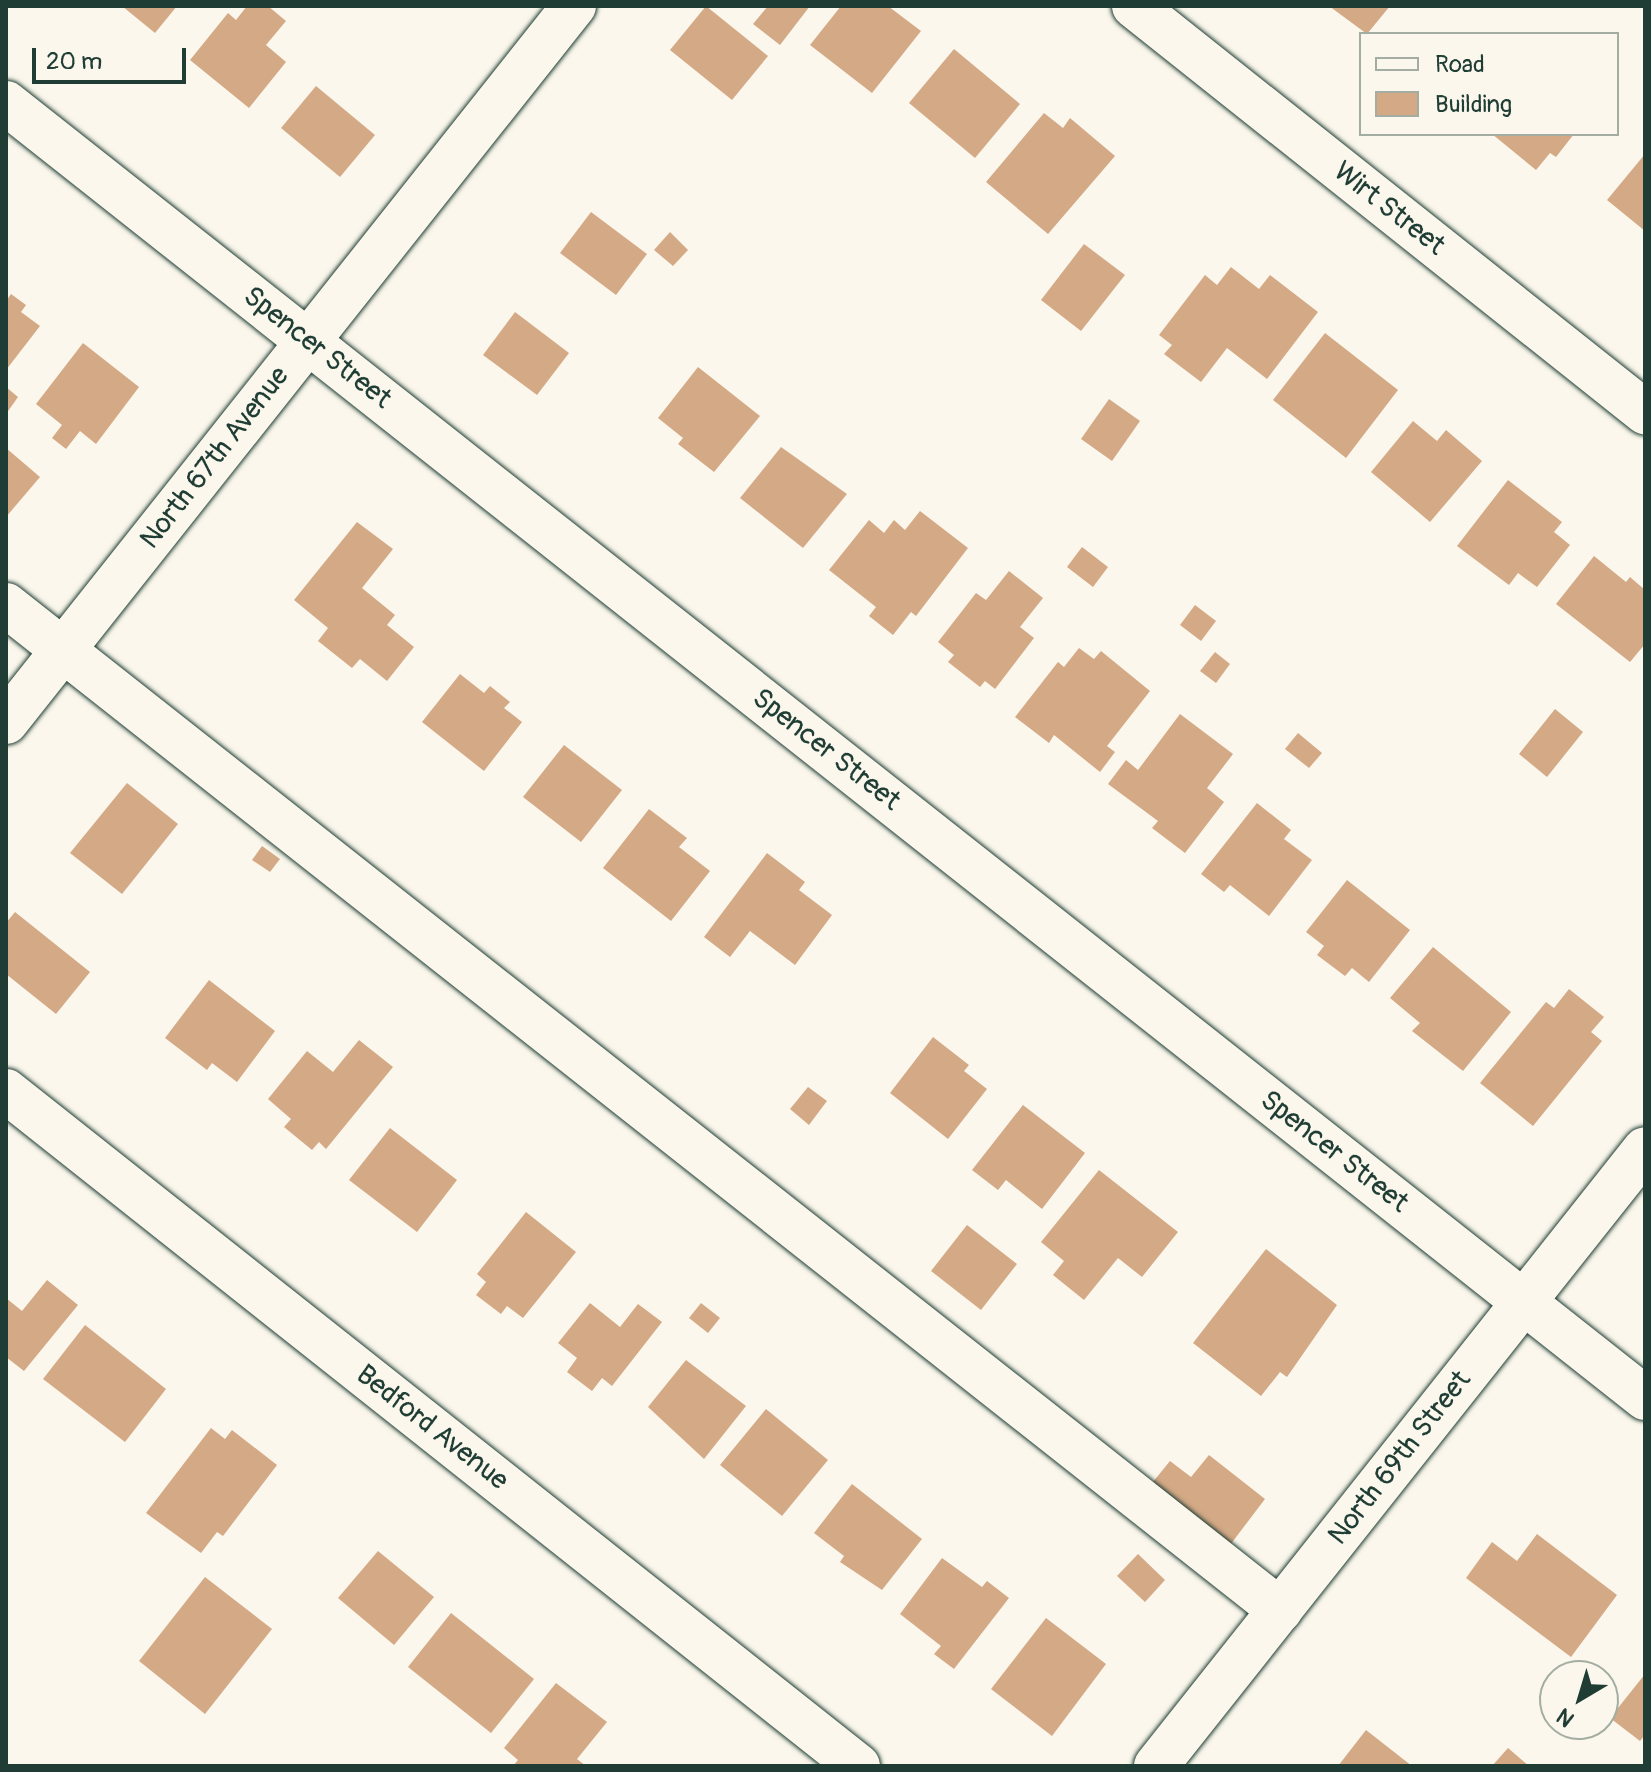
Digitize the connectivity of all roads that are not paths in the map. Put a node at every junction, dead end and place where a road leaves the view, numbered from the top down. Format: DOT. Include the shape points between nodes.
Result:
graph roads {
  1 [pos="574,6"];
  2 [pos="1134,6"];
  3 [pos="6,103"];
  4 [pos="308,341"];
  5 [pos="1645,412"];
  6 [pos="6,605"];
  7 [pos="63,650"];
  8 [pos="6,722"];
  9 [pos="6,1091"];
  10 [pos="1645,1149"];
  11 [pos="1524,1303"];
  12 [pos="1645,1398"];
  13 [pos="1280,1610"];
  14 [pos="858,1766"];
  15 [pos="1156,1766"];
  1 -- 4 [label="street, North 67th Avenue"];
  2 -- 5 [label="street, Wirt Street"];
  3 -- 4 [label="street, Spencer Street"];
  4 -- 7 [label="street, North 67th Avenue"];
  4 -- 11 [label="street, Spencer Street"];
  6 -- 7 [label="street"];
  7 -- 8 [label="street, North 67th Avenue"];
  7 -- 13 [label="street"];
  9 -- 14 [label="street, Bedford Avenue"];
  10 -- 11 [label="street, North 69th Street"];
  11 -- 12 [label="street, Spencer Street"];
  11 -- 13 [label="street, North 69th Street"];
  13 -- 15 [label="street, North 69th Street"];
}
